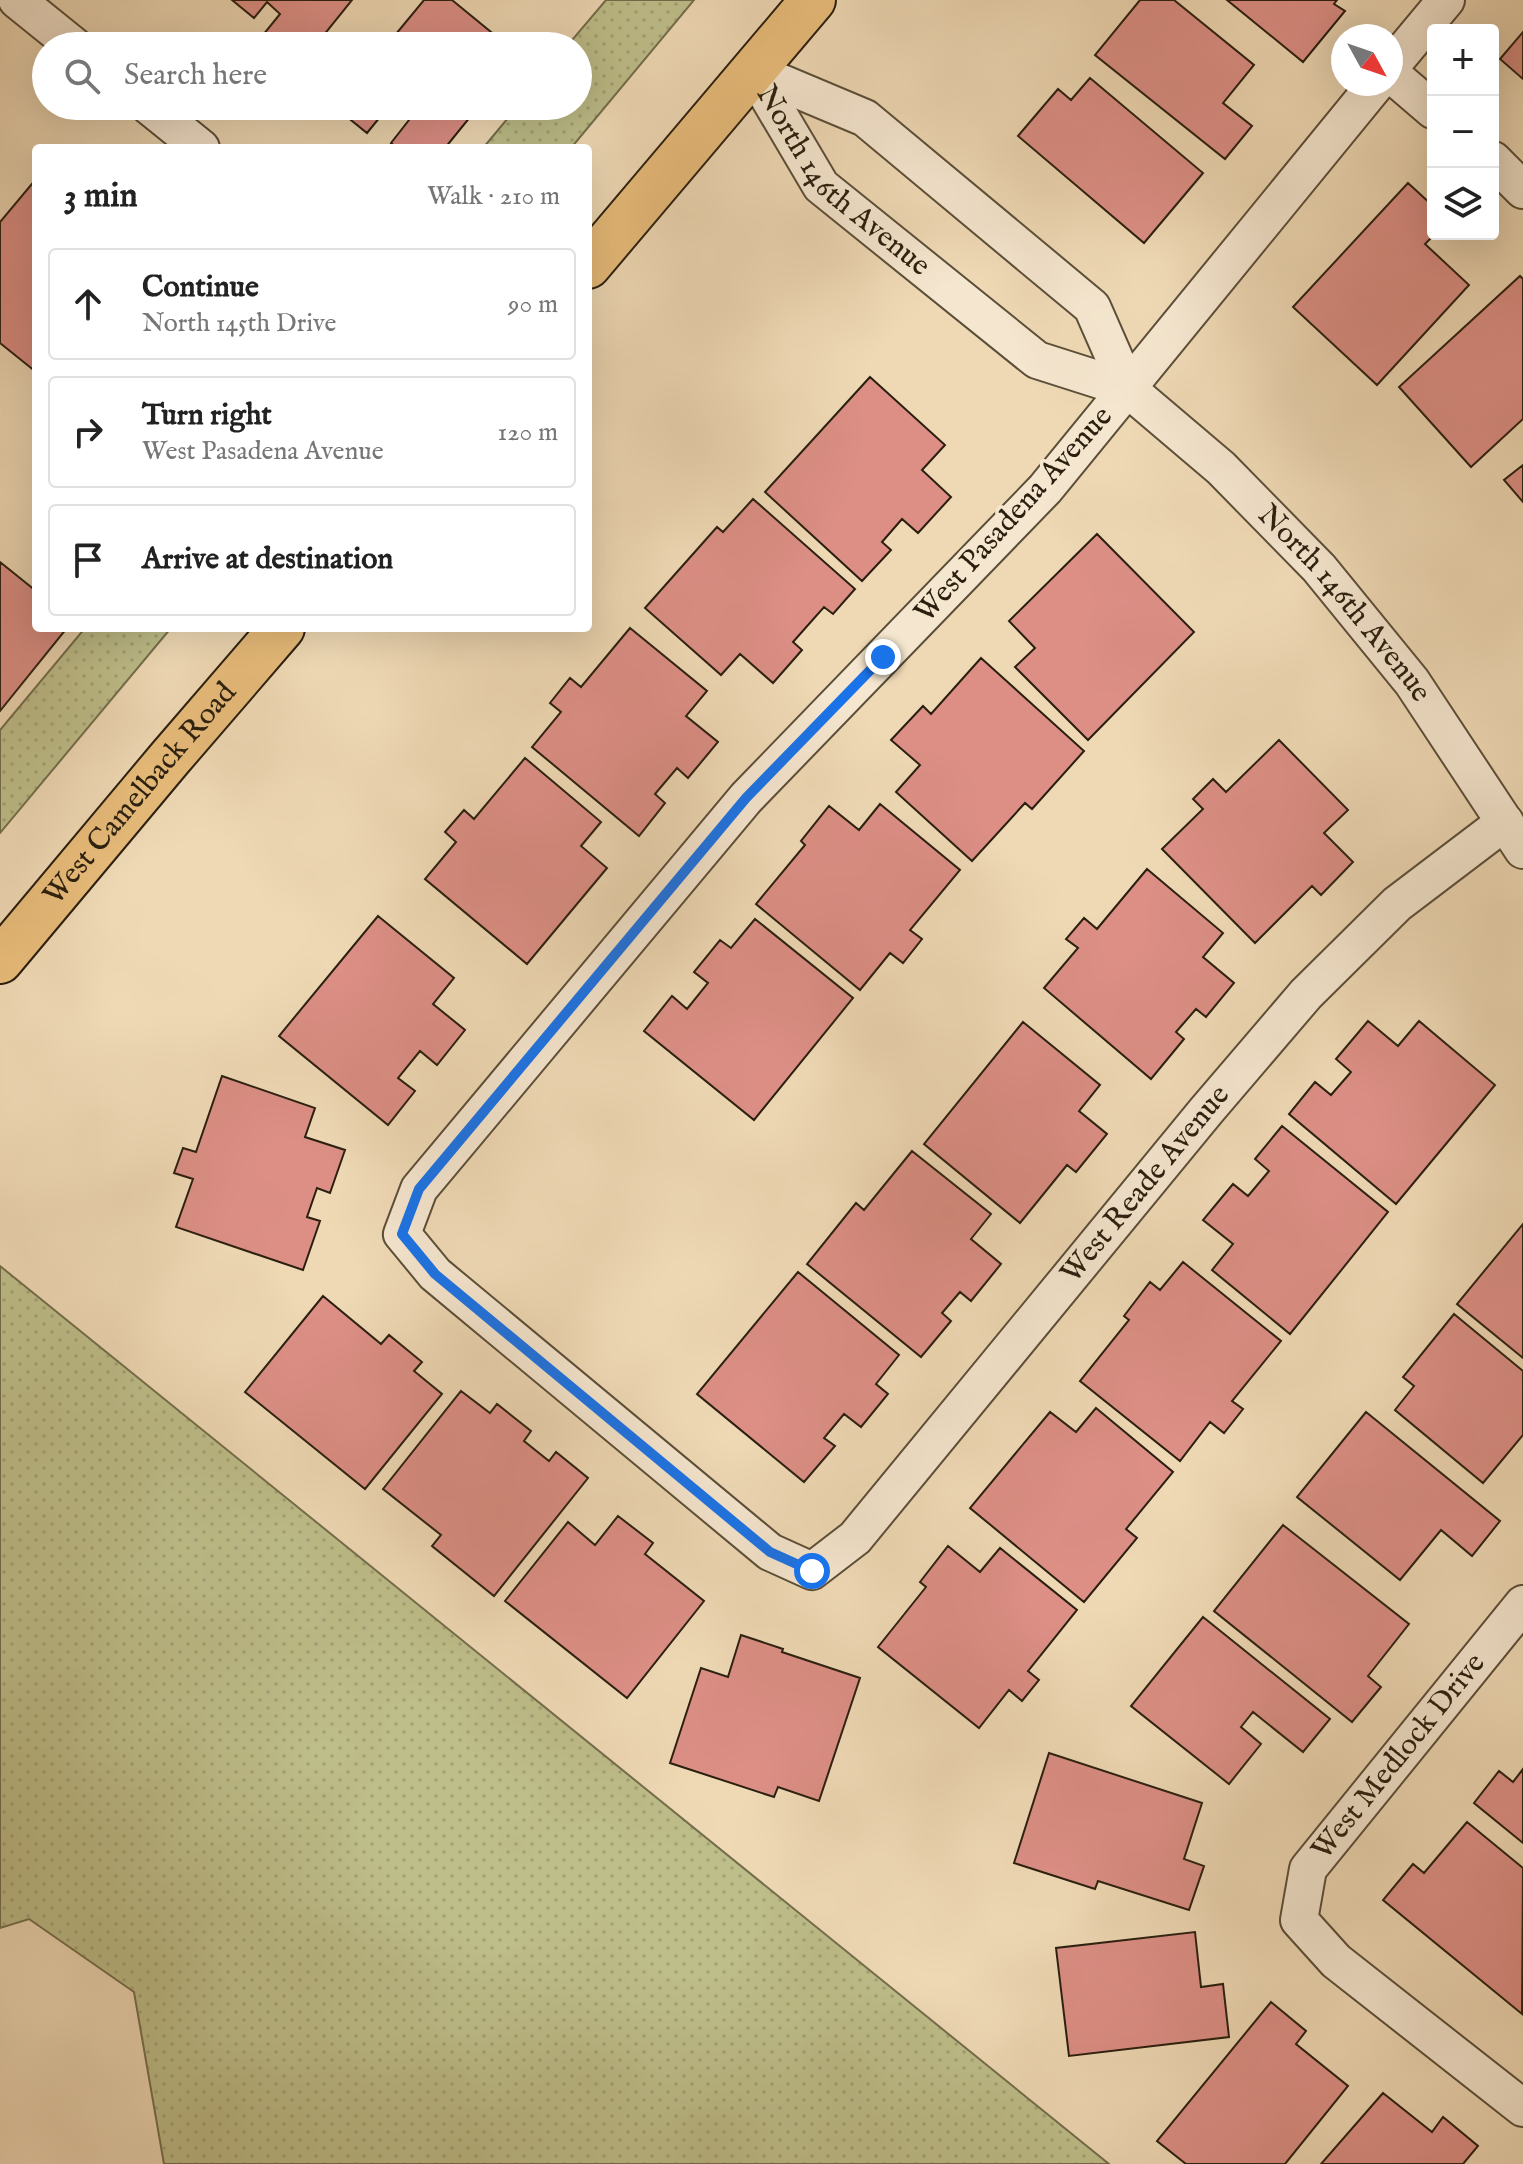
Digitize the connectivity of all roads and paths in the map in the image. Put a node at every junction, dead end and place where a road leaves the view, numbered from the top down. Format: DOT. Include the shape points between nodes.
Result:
graph roads {
  1 [pos="17,0"];
  2 [pos="813,0"];
  3 [pos="1446,0"];
  4 [pos="57,32"];
  5 [pos="1403,52"];
  6 [pos="753,71"];
  7 [pos="1403,84"];
  8 [pos="1366,96"];
  9 [pos="1427,105"];
  10 [pos="166,120"];
  11 [pos="196,144"];
  12 [pos="1499,166"];
  13 [pos="1523,190"];
  14 [pos="592,261"];
  15 [pos="1128,389"];
  16 [pos="279,632"];
  17 [pos="1514,836"];
  18 [pos="0,961"];
  19 [pos="812,1571"];
  20 [pos="1523,1604"];
  21 [pos="1523,2108"];
  1 -- 4 [label="street"];
  2 -- 6 [label="main road"];
  3 -- 5 [label="street"];
  6 -- 14 [label="main road"];
  6 -- 15 [label="street, North 146th Avenue" via="865,118 1092,307"];
  6 -- 15 [label="street, North 146th Avenue" via="821,186 1037,360"];
  7 -- 9 [label="street"];
  8 -- 15 [label="street, West Pasadena Avenue"];
  10 -- 11 [label="street"];
  12 -- 13 [label="street"];
  15 -- 17 [label="street, North 146th Avenue" via="1221,468 1319,568 1412,682"];
  15 -- 19 [label="street, West Pasadena Avenue" via="1045,489 746,798 419,1189 402,1234 435,1274 770,1552"];
  16 -- 18 [label="main road, West Camelback Road"];
  17 -- 19 [label="street, West Reade Avenue" via="1397,904 1306,994 855,1538"];
  20 -- 21 [label="street, West Medlock Drive" via="1308,1869 1299,1920 1336,1961"];
}
